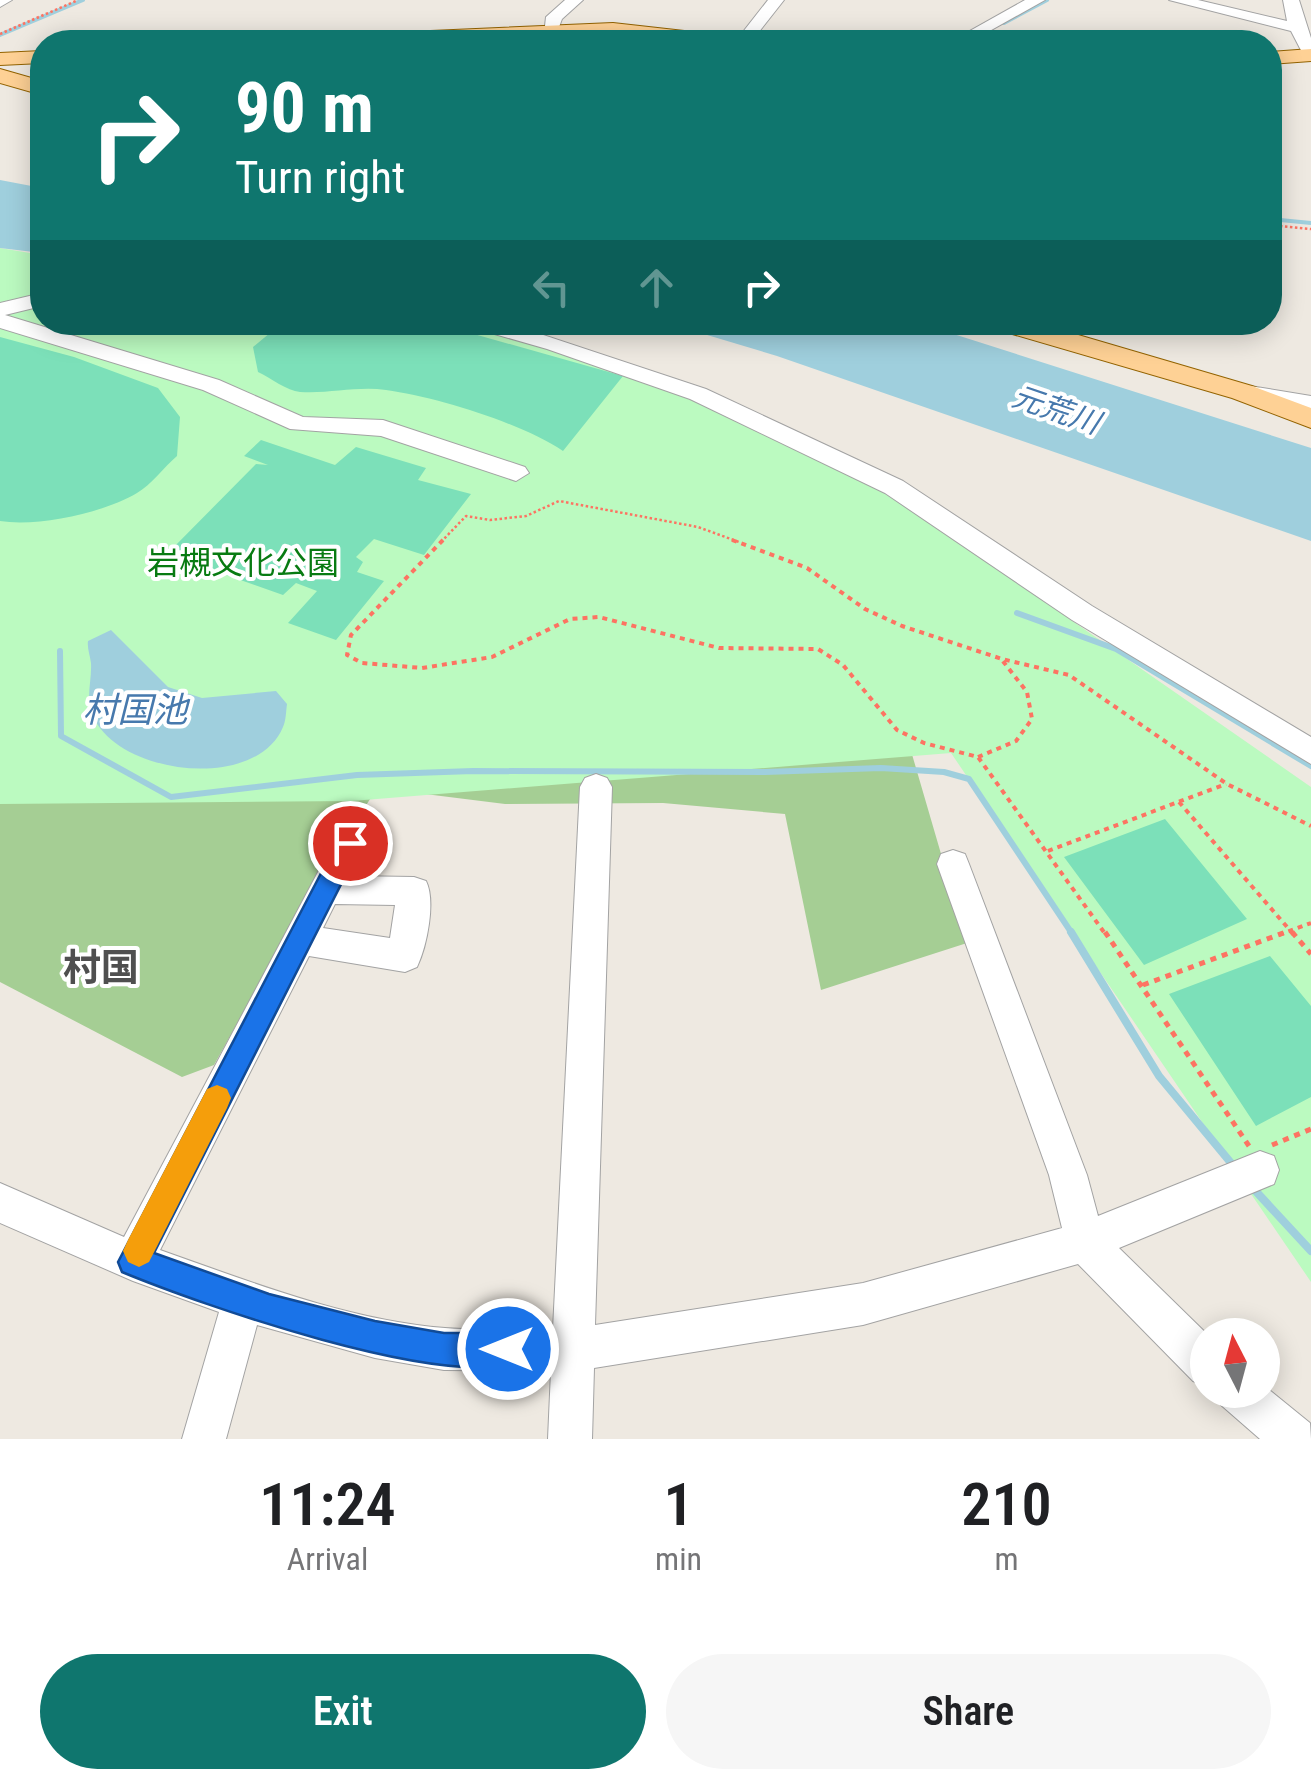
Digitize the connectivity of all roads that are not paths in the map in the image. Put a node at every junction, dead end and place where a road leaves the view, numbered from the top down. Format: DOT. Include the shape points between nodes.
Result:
graph roads {
  1 [pos="576,0"];
  2 [pos="776,0"];
  3 [pos="1037,0"];
  4 [pos="1177,0"];
  5 [pos="1291,0"];
  6 [pos="1296,28"];
  7 [pos="550,30"];
  8 [pos="752,30"];
  9 [pos="981,30"];
  10 [pos="1311,54"];
  11 [pos="1282,57"];
  12 [pos="30,58"];
  13 [pos="0,59"];
  14 [pos="0,76"];
  15 [pos="30,85"];
  16 [pos="30,303"];
  17 [pos="0,310"];
  18 [pos="0,321"];
  19 [pos="30,330"];
  20 [pos="46,335"];
  21 [pos="524,335"];
  22 [pos="1047,335"];
  23 [pos="1242,392"];
  24 [pos="1311,403"];
  25 [pos="1311,419"];
  26 [pos="516,473"];
  27 [pos="1311,752"];
  28 [pos="596,787"];
  29 [pos="362,819"];
  30 [pos="953,864"];
  31 [pos="325,890"];
  32 [pos="298,939"];
  33 [pos="1261,1157"];
  34 [pos="0,1203"];
  35 [pos="1085,1242"];
  36 [pos="133,1262"];
  37 [pos="244,1300"];
  38 [pos="1190,1348"];
  39 [pos="572,1350"];
  40 [pos="1257,1408"];
  41 [pos="204,1439"];
  42 [pos="570,1439"];
  43 [pos="1294,1439"];
  1 -- 7 [label="street" via="554,16"];
  2 -- 8 [label="street"];
  3 -- 9 [label="street"];
  4 -- 6 [label="street"];
  5 -- 6 [label="street"];
  6 -- 10 [label="street"];
  10 -- 11 [label="main road"];
  12 -- 13 [label="main road"];
  14 -- 15 [label="main road"];
  16 -- 17 [label="street"];
  18 -- 19 [label="street"];
  20 -- 26 [label="street" via="211,385 299,424 384,428"];
  21 -- 27 [label="street" via="698,394 894,487"];
  22 -- 23 [label="main road"];
  23 -- 24 [label="street"];
  23 -- 25 [label="main road"];
  28 -- 39 [label="street"];
  29 -- 31 [label="street"];
  30 -- 35 [label="street" via="1068,1175"];
  31 -- 32 [label="street"];
  31 -- 32 [label="street" via="414,891 405,956"];
  32 -- 36 [label="street"];
  33 -- 35 [label="street"];
  34 -- 36 [label="street"];
  35 -- 38 [label="street"];
  35 -- 39 [label="street" via="863,1304"];
  36 -- 37 [label="street"];
  37 -- 39 [label="street" via="444,1349"];
  37 -- 41 [label="street"];
  39 -- 42 [label="street"];
  40 -- 43 [label="street"];
}
